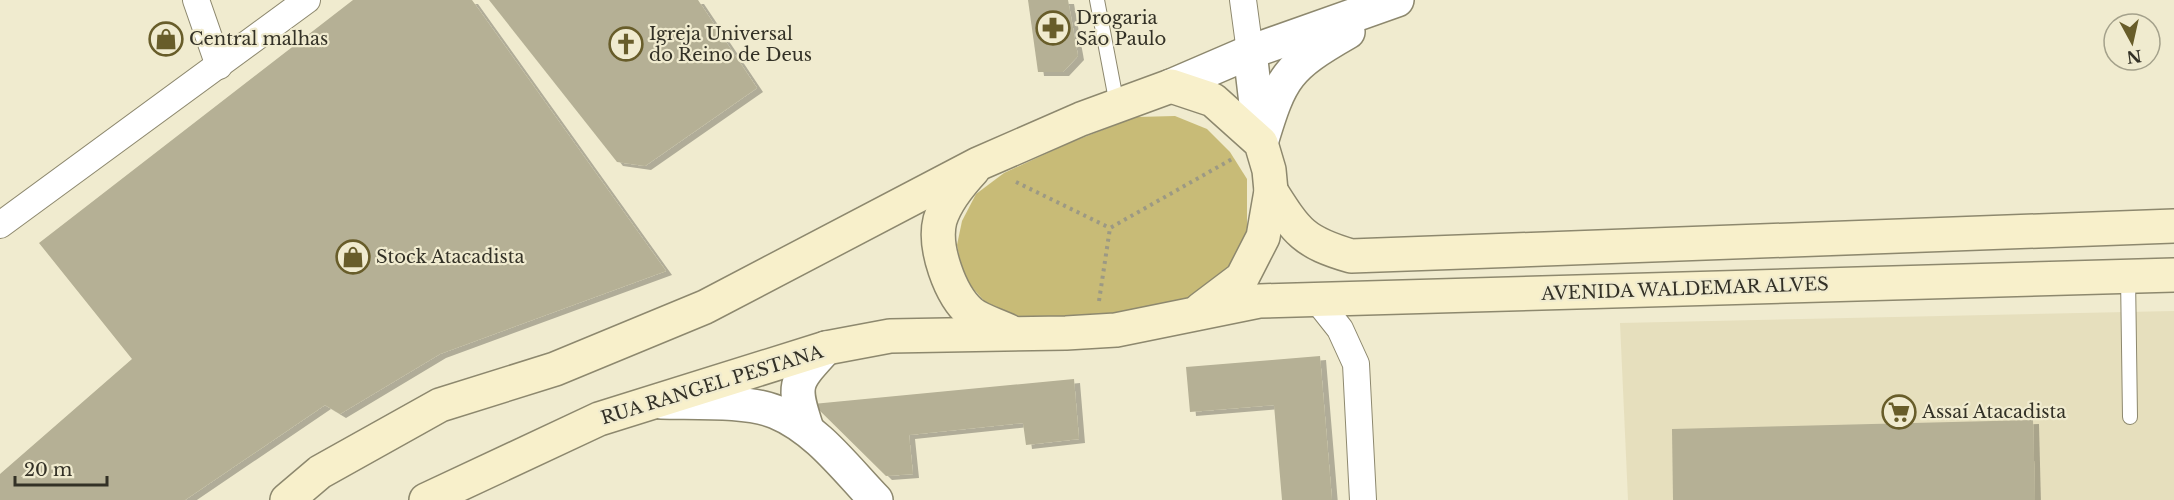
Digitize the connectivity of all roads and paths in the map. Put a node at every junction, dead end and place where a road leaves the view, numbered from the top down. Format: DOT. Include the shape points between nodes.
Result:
graph roads {
  1 [pos="196,0"];
  2 [pos="307,0"];
  3 [pos="1097,0"];
  4 [pos="1243,0"];
  5 [pos="1397,0"];
  6 [pos="1404,0"];
  7 [pos="1250,52"];
  8 [pos="219,66"];
  9 [pos="1171,86"];
  10 [pos="1117,105"];
  11 [pos="1261,143"];
  12 [pos="978,164"];
  13 [pos="1271,191"];
  14 [pos="0,225"];
  15 [pos="2174,226"];
  16 [pos="1110,228"];
  17 [pos="2007,232"];
  18 [pos="2174,275"];
  19 [pos="2128,276"];
  20 [pos="2008,279"];
  21 [pos="1317,300"];
  22 [pos="1198,312"];
  23 [pos="1095,331"];
  24 [pos="1015,333"];
  25 [pos="826,348"];
  26 [pos="654,402"];
  27 [pos="2130,417"];
  28 [pos="807,429"];
  29 [pos="287,500"];
  30 [pos="426,500"];
  31 [pos="876,500"];
  32 [pos="1363,500"];
  1 -- 8 [label="street"];
  2 -- 8 [label="street"];
  3 -- 10 [label="lane"];
  4 -- 7 [label="street"];
  5 -- 7 [label="street"];
  6 -- 11 [label="street" via="1311,54 1287,76 1276,94"];
  7 -- 9 [label="street"];
  7 -- 11 [label="street"];
  8 -- 14 [label="street"];
  9 -- 10 [label="main road"];
  9 -- 11 [label="main road" via="1213,100"];
  10 -- 12 [label="main road"];
  11 -- 13 [label="main road"];
  11 -- 16 [label="path"];
  12 -- 16 [label="path"];
  12 -- 24 [label="main road" via="954,192 940,220 945,272 957,297 972,314"];
  12 -- 29 [label="main road" via="705,307 555,369 440,405 320,472"];
  13 -- 17 [label="main road" via="1293,226 1320,247 1351,256"];
  13 -- 22 [label="main road" via="1263,237 1242,278"];
  15 -- 17 [label="main road"];
  16 -- 23 [label="path"];
  17 -- 20 [label="main road" via="2004,252"];
  18 -- 19 [label="main road, AVENIDA WALDEMAR ALVES"];
  19 -- 20 [label="main road, AVENIDA WALDEMAR ALVES"];
  19 -- 27 [label="lane"];
  20 -- 21 [label="main road, AVENIDA WALDEMAR ALVES"];
  21 -- 22 [label="main road, AVENIDA WALDEMAR ALVES" via="1259,301"];
  21 -- 32 [label="street" via="1340,329 1356,364"];
  22 -- 23 [label="main road, AVENIDA WALDEMAR ALVES"];
  23 -- 24 [label="main road"];
  24 -- 25 [label="main road, RUA RANGEL PESTANA" via="890,336"];
  25 -- 26 [label="main road, RUA RANGEL PESTANA"];
  25 -- 28 [label="street" via="800,376 797,399"];
  26 -- 28 [label="street" via="724,404 775,411"];
  26 -- 30 [label="main road, RUA RANGEL PESTANA" via="599,419"];
  28 -- 31 [label="street"];
}
